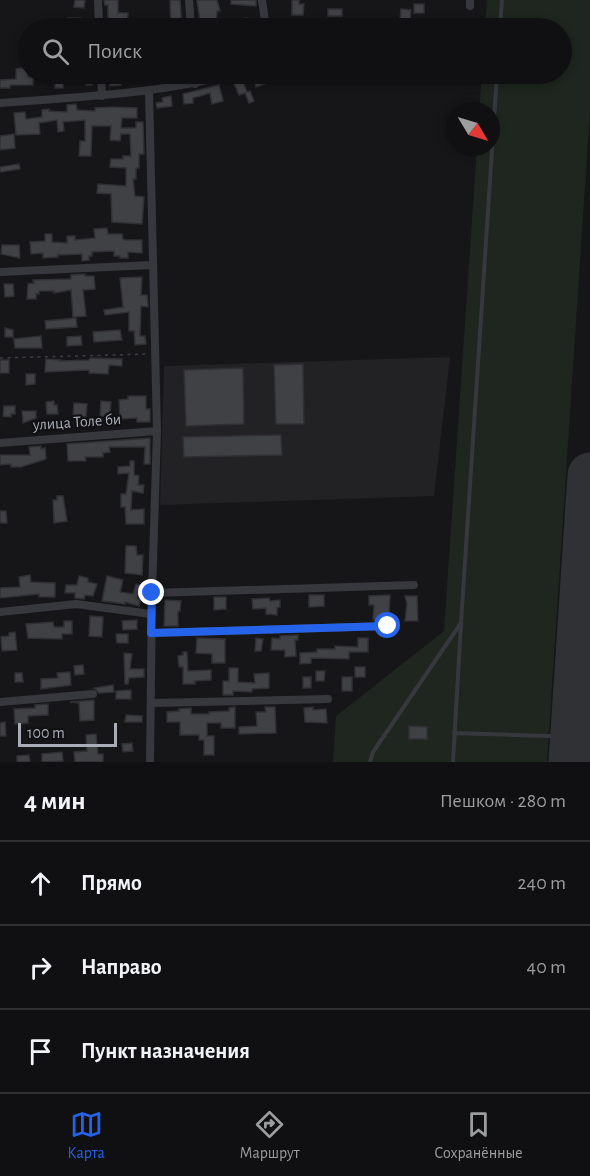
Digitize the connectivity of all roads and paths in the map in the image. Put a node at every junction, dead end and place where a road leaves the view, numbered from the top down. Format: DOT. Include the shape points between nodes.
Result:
graph roads {
  1 [pos="98,0"];
  2 [pos="189,0"];
  3 [pos="262,0"];
  4 [pos="502,0"];
  5 [pos="99,18"];
  6 [pos="190,18"];
  7 [pos="265,18"];
  8 [pos="501,18"];
  9 [pos="101,84"];
  10 [pos="195,84"];
  11 [pos="496,84"];
  12 [pos="149,91"];
  13 [pos="102,96"];
  14 [pos="0,103"];
  15 [pos="152,265"];
  16 [pos="0,272"];
  17 [pos="155,354"];
  18 [pos="0,358"];
  19 [pos="157,431"];
  20 [pos="0,443"];
  21 [pos="414,585"];
  22 [pos="152,593"];
  23 [pos="0,612"];
  24 [pos="151,614"];
  25 [pos="461,623"];
  26 [pos="388,626"];
  27 [pos="151,633"];
  28 [pos="93,694"];
  29 [pos="328,699"];
  30 [pos="0,702"];
  31 [pos="151,703"];
  32 [pos="454,733"];
  33 [pos="549,736"];
  34 [pos="150,762"];
  35 [pos="370,762"];
  36 [pos="453,762"];
  1 -- 5 [label="street"];
  2 -- 6 [label="street"];
  3 -- 7 [label="street"];
  4 -- 8 [label="lane"];
  9 -- 13 [label="street"];
  10 -- 12 [label="street"];
  11 -- 25 [label="lane"];
  12 -- 13 [label="street"];
  12 -- 15 [label="street"];
  13 -- 14 [label="street"];
  15 -- 16 [label="street"];
  15 -- 17 [label="street"];
  17 -- 18 [label="path"];
  17 -- 19 [label="street"];
  19 -- 20 [label="street, улица Толе би"];
  19 -- 22 [label="street"];
  21 -- 22 [label="street"];
  22 -- 24 [label="street"];
  23 -- 24 [label="street" via="76,604"];
  24 -- 27 [label="street"];
  25 -- 32 [label="lane"];
  25 -- 35 [label="lane"];
  26 -- 27 [label="street"];
  27 -- 31 [label="street"];
  28 -- 30 [label="street"];
  29 -- 31 [label="street"];
  31 -- 34 [label="street"];
  32 -- 33 [label="lane"];
  32 -- 36 [label="lane"];
}
